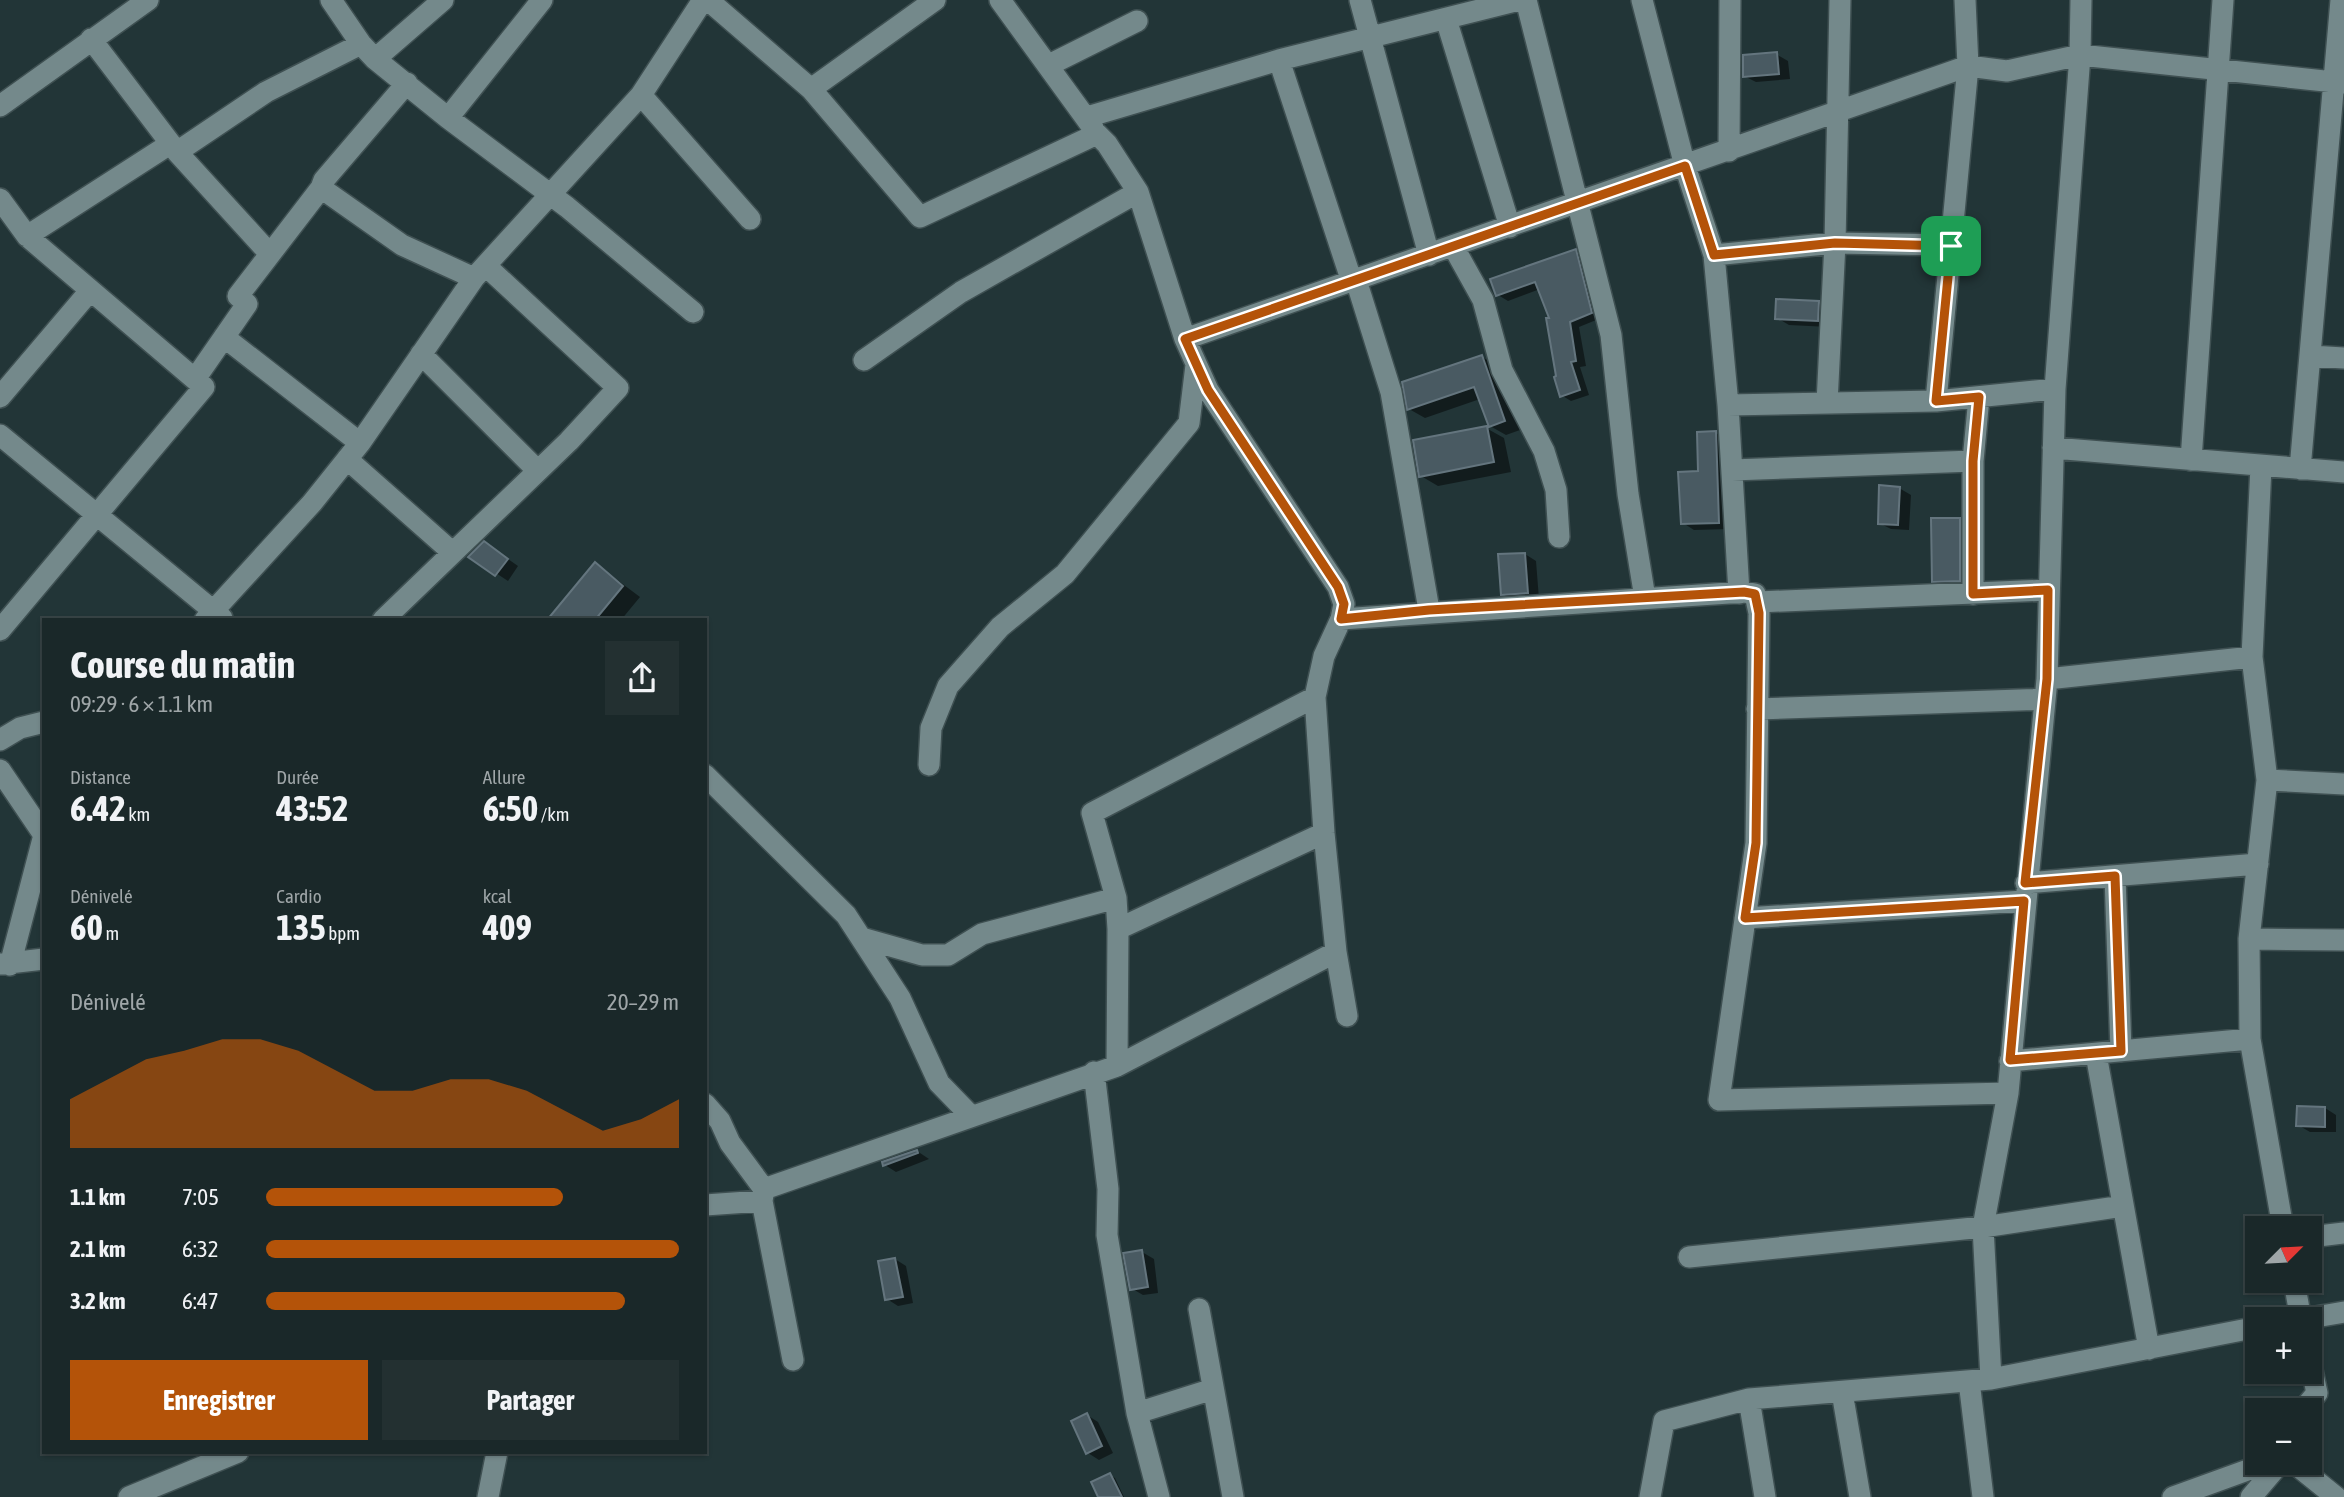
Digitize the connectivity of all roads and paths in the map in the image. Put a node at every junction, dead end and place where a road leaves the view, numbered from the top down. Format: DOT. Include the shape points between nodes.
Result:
graph roads {
  1 [pos="148,0"];
  2 [pos="331,0"];
  3 [pos="443,0"];
  4 [pos="542,0"];
  5 [pos="706,0"];
  6 [pos="934,0"];
  7 [pos="1000,0"];
  8 [pos="1360,0"];
  9 [pos="1519,0"];
  10 [pos="1526,0"];
  11 [pos="1642,0"];
  12 [pos="1730,0"];
  13 [pos="1840,0"];
  14 [pos="1965,0"];
  15 [pos="2081,0"];
  16 [pos="2223,0"];
  17 [pos="2341,0"];
  18 [pos="1446,19"];
  19 [pos="1137,21"];
  20 [pos="1370,38"];
  21 [pos="91,39"];
  22 [pos="368,51"];
  23 [pos="2080,55"];
  24 [pos="1279,60"];
  25 [pos="1049,65"];
  26 [pos="1968,66"];
  27 [pos="2218,70"];
  28 [pos="407,83"];
  29 [pos="2339,83"];
  30 [pos="811,89"];
  31 [pos="641,95"];
  32 [pos="0,106"];
  33 [pos="1837,113"];
  34 [pos="448,118"];
  35 [pos="1092,126"];
  36 [pos="174,148"];
  37 [pos="1729,151"];
  38 [pos="1685,166"];
  39 [pos="321,188"];
  40 [pos="1138,192"];
  41 [pos="551,197"];
  42 [pos="0,199"];
  43 [pos="1577,204"];
  44 [pos="750,219"];
  45 [pos="1510,227"];
  46 [pos="27,236"];
  47 [pos="1835,243"];
  48 [pos="1453,246"];
  49 [pos="1951,246"];
  50 [pos="270,254"];
  51 [pos="1429,255"];
  52 [pos="1714,255"];
  53 [pos="480,272"];
  54 [pos="1354,281"];
  55 [pos="89,292"];
  56 [pos="693,312"];
  57 [pos="224,337"];
  58 [pos="1185,339"];
  59 [pos="421,354"];
  60 [pos="2311,356"];
  61 [pos="2344,358"];
  62 [pos="864,360"];
  63 [pos="1196,364"];
  64 [pos="195,379"];
  65 [pos="2055,389"];
  66 [pos="0,397"];
  67 [pos="1979,397"];
  68 [pos="1936,401"];
  69 [pos="1827,403"];
  70 [pos="1728,405"];
  71 [pos="0,435"];
  72 [pos="2053,448"];
  73 [pos="354,451"];
  74 [pos="2191,460"];
  75 [pos="1973,461"];
  76 [pos="2261,466"];
  77 [pos="2300,469"];
  78 [pos="537,470"];
  79 [pos="1732,470"];
  80 [pos="2344,472"];
  81 [pos="98,513"];
  82 [pos="1559,537"];
  83 [pos="453,552"];
  84 [pos="2048,590"];
  85 [pos="1739,593"];
  86 [pos="1973,594"];
  87 [pos="1645,598"];
  88 [pos="1758,602"];
  89 [pos="1429,610"];
  90 [pos="214,616"];
  91 [pos="385,618"];
  92 [pos="1341,619"];
  93 [pos="0,630"];
  94 [pos="2252,657"];
  95 [pos="2046,689"];
  96 [pos="1315,697"];
  97 [pos="1758,709"];
  98 [pos="42,722"];
  99 [pos="0,740"];
  100 [pos="929,765"];
  101 [pos="0,771"];
  102 [pos="707,777"];
  103 [pos="2267,780"];
  104 [pos="2344,784"];
  105 [pos="42,832"];
  106 [pos="1324,833"];
  107 [pos="42,842"];
  108 [pos="2258,864"];
  109 [pos="2115,876"];
  110 [pos="2025,892"];
  111 [pos="1116,898"];
  112 [pos="1745,918"];
  113 [pos="1118,929"];
  114 [pos="862,938"];
  115 [pos="2249,939"];
  116 [pos="2344,940"];
  117 [pos="1336,952"];
  118 [pos="42,959"];
  119 [pos="5,964"];
  120 [pos="1347,1016"];
  121 [pos="2250,1039"];
  122 [pos="2121,1051"];
  123 [pos="2096,1054"];
  124 [pos="2010,1060"];
  125 [pos="1117,1066"];
  126 [pos="1094,1072"];
  127 [pos="2008,1093"];
  128 [pos="707,1106"];
  129 [pos="971,1115"];
  130 [pos="763,1195"];
  131 [pos="707,1205"];
  132 [pos="2123,1206"];
  133 [pos="2281,1216"];
  134 [pos="1983,1227"];
  135 [pos="2344,1233"];
  136 [pos="2322,1236"];
  137 [pos="1689,1257"];
  138 [pos="1199,1309"];
  139 [pos="2344,1312"];
  140 [pos="2322,1316"];
  141 [pos="2245,1330"];
  142 [pos="2149,1349"];
  143 [pos="793,1360"];
  144 [pos="1991,1379"];
  145 [pos="1969,1381"];
  146 [pos="1213,1389"];
  147 [pos="1842,1392"];
  148 [pos="1749,1399"];
  149 [pos="1137,1413"];
  150 [pos="233,1454"];
  151 [pos="497,1454"];
  152 [pos="2245,1471"];
  153 [pos="2270,1475"];
  154 [pos="2309,1475"];
  155 [pos="129,1497"];
  156 [pos="488,1497"];
  157 [pos="1159,1497"];
  158 [pos="1233,1497"];
  159 [pos="1650,1497"];
  160 [pos="1765,1497"];
  161 [pos="1860,1497"];
  162 [pos="1983,1497"];
  163 [pos="2173,1497"];
  164 [pos="2251,1497"];
  165 [pos="2336,1497"];
  1 -- 21 [label="street"];
  2 -- 22 [label="street"];
  3 -- 22 [label="street"];
  4 -- 34 [label="street"];
  5 -- 30 [label="street"];
  5 -- 31 [label="street"];
  6 -- 30 [label="street"];
  7 -- 25 [label="street"];
  8 -- 20 [label="street"];
  9 -- 18 [label="street"];
  10 -- 43 [label="street"];
  11 -- 38 [label="street"];
  12 -- 37 [label="street"];
  13 -- 33 [label="street"];
  14 -- 26 [label="street"];
  15 -- 23 [label="street"];
  16 -- 27 [label="street"];
  17 -- 29 [label="street"];
  18 -- 20 [label="street"];
  18 -- 45 [label="street"];
  19 -- 25 [label="street"];
  20 -- 24 [label="street"];
  20 -- 51 [label="street"];
  21 -- 32 [label="street"];
  21 -- 36 [label="street"];
  22 -- 28 [label="street"];
  22 -- 36 [label="street" via="266,92"];
  23 -- 26 [label="street" via="2007,71"];
  23 -- 27 [label="street"];
  23 -- 65 [label="street"];
  24 -- 35 [label="street"];
  24 -- 54 [label="street"];
  25 -- 35 [label="street"];
  26 -- 33 [label="street"];
  26 -- 49 [label="street"];
  27 -- 29 [label="street"];
  27 -- 74 [label="street"];
  28 -- 34 [label="street"];
  28 -- 39 [label="street"];
  29 -- 60 [label="street"];
  30 -- 35 [label="street" via="920,217"];
  31 -- 41 [label="street"];
  31 -- 44 [label="street"];
  33 -- 37 [label="street"];
  33 -- 47 [label="street"];
  34 -- 41 [label="street"];
  35 -- 40 [label="street"];
  36 -- 46 [label="street"];
  36 -- 50 [label="street"];
  37 -- 38 [label="street"];
  38 -- 43 [label="street"];
  38 -- 52 [label="street"];
  39 -- 50 [label="street"];
  39 -- 53 [label="street" via="402,245"];
  40 -- 58 [label="street"];
  40 -- 62 [label="street" via="961,292"];
  41 -- 53 [label="street"];
  41 -- 56 [label="street"];
  42 -- 46 [label="street"];
  43 -- 45 [label="street"];
  43 -- 87 [label="street" via="1611,335 1628,494"];
  45 -- 48 [label="street"];
  46 -- 55 [label="street"];
  47 -- 49 [label="street"];
  47 -- 52 [label="street"];
  47 -- 69 [label="street"];
  48 -- 51 [label="street"];
  48 -- 82 [label="street" via="1483,300 1502,370 1547,461 1556,490"];
  49 -- 68 [label="street"];
  50 -- 57 [label="street" via="238,296 247,304"];
  51 -- 54 [label="street"];
  52 -- 70 [label="street"];
  53 -- 59 [label="street"];
  53 -- 78 [label="street" via="618,388"];
  54 -- 58 [label="street"];
  54 -- 89 [label="street" via="1394,405"];
  55 -- 64 [label="street"];
  55 -- 66 [label="street"];
  57 -- 64 [label="street"];
  57 -- 73 [label="street"];
  58 -- 63 [label="street"];
  59 -- 73 [label="street"];
  59 -- 78 [label="street"];
  60 -- 61 [label="street"];
  60 -- 77 [label="street"];
  63 -- 92 [label="street" via="1208,390 1338,587 1344,604"];
  63 -- 100 [label="street" via="1189,423 1065,574 1000,627 948,686 931,727"];
  64 -- 81 [label="street" via="204,387"];
  65 -- 67 [label="street"];
  65 -- 72 [label="street"];
  67 -- 68 [label="street"];
  67 -- 75 [label="street"];
  68 -- 69 [label="street"];
  69 -- 70 [label="street"];
  70 -- 79 [label="street"];
  71 -- 81 [label="street"];
  72 -- 74 [label="street"];
  72 -- 84 [label="street"];
  73 -- 83 [label="street"];
  73 -- 90 [label="street"];
  74 -- 76 [label="street"];
  75 -- 79 [label="street"];
  75 -- 86 [label="street"];
  76 -- 77 [label="street"];
  76 -- 94 [label="street"];
  77 -- 80 [label="street"];
  78 -- 83 [label="street"];
  79 -- 85 [label="street"];
  81 -- 90 [label="street"];
  81 -- 93 [label="street"];
  83 -- 91 [label="street"];
  84 -- 86 [label="street"];
  84 -- 95 [label="street"];
  85 -- 87 [label="street"];
  85 -- 88 [label="street" via="1751,593"];
  86 -- 88 [label="street"];
  87 -- 89 [label="street"];
  88 -- 97 [label="street"];
  89 -- 92 [label="street"];
  92 -- 96 [label="street" via="1324,656"];
  94 -- 95 [label="street"];
  94 -- 103 [label="street"];
  95 -- 97 [label="street"];
  95 -- 110 [label="street"];
  96 -- 106 [label="street"];
  96 -- 111 [label="street" via="1092,813"];
  97 -- 112 [label="street" via="1756,843"];
  98 -- 99 [label="street"];
  101 -- 105 [label="street"];
  102 -- 114 [label="street" via="846,915"];
  103 -- 104 [label="street"];
  103 -- 108 [label="street"];
  106 -- 113 [label="street"];
  106 -- 117 [label="street"];
  107 -- 119 [label="street"];
  108 -- 109 [label="street"];
  108 -- 115 [label="street"];
  109 -- 110 [label="street"];
  109 -- 122 [label="street"];
  110 -- 112 [label="street"];
  110 -- 124 [label="street"];
  111 -- 113 [label="street"];
  111 -- 114 [label="street" via="982,934 948,955 922,955"];
  112 -- 127 [label="street" via="1719,1100"];
  113 -- 125 [label="street"];
  114 -- 129 [label="street" via="900,998 939,1083"];
  115 -- 116 [label="street"];
  115 -- 121 [label="street"];
  117 -- 120 [label="street"];
  117 -- 125 [label="street"];
  118 -- 119 [label="street"];
  121 -- 122 [label="street"];
  121 -- 133 [label="street"];
  122 -- 123 [label="street"];
  123 -- 124 [label="street"];
  123 -- 132 [label="street"];
  124 -- 127 [label="street"];
  125 -- 126 [label="street"];
  126 -- 129 [label="street"];
  126 -- 149 [label="street" via="1108,1189 1107,1235"];
  127 -- 134 [label="street"];
  128 -- 130 [label="street"];
  129 -- 130 [label="street"];
  130 -- 131 [label="street"];
  130 -- 143 [label="street"];
  132 -- 134 [label="street"];
  132 -- 142 [label="street"];
  134 -- 137 [label="street"];
  134 -- 144 [label="street"];
  135 -- 136 [label="street"];
  138 -- 146 [label="street"];
  139 -- 140 [label="street"];
  141 -- 142 [label="street"];
  142 -- 144 [label="street"];
  144 -- 145 [label="street"];
  145 -- 147 [label="street"];
  145 -- 162 [label="street"];
  146 -- 149 [label="street"];
  146 -- 158 [label="street"];
  147 -- 148 [label="street"];
  147 -- 161 [label="street"];
  148 -- 159 [label="street" via="1664,1421"];
  148 -- 160 [label="street"];
  149 -- 157 [label="street"];
  150 -- 155 [label="street"];
  151 -- 156 [label="street"];
  152 -- 163 [label="street"];
  153 -- 164 [label="street"];
  154 -- 165 [label="street"];
}
